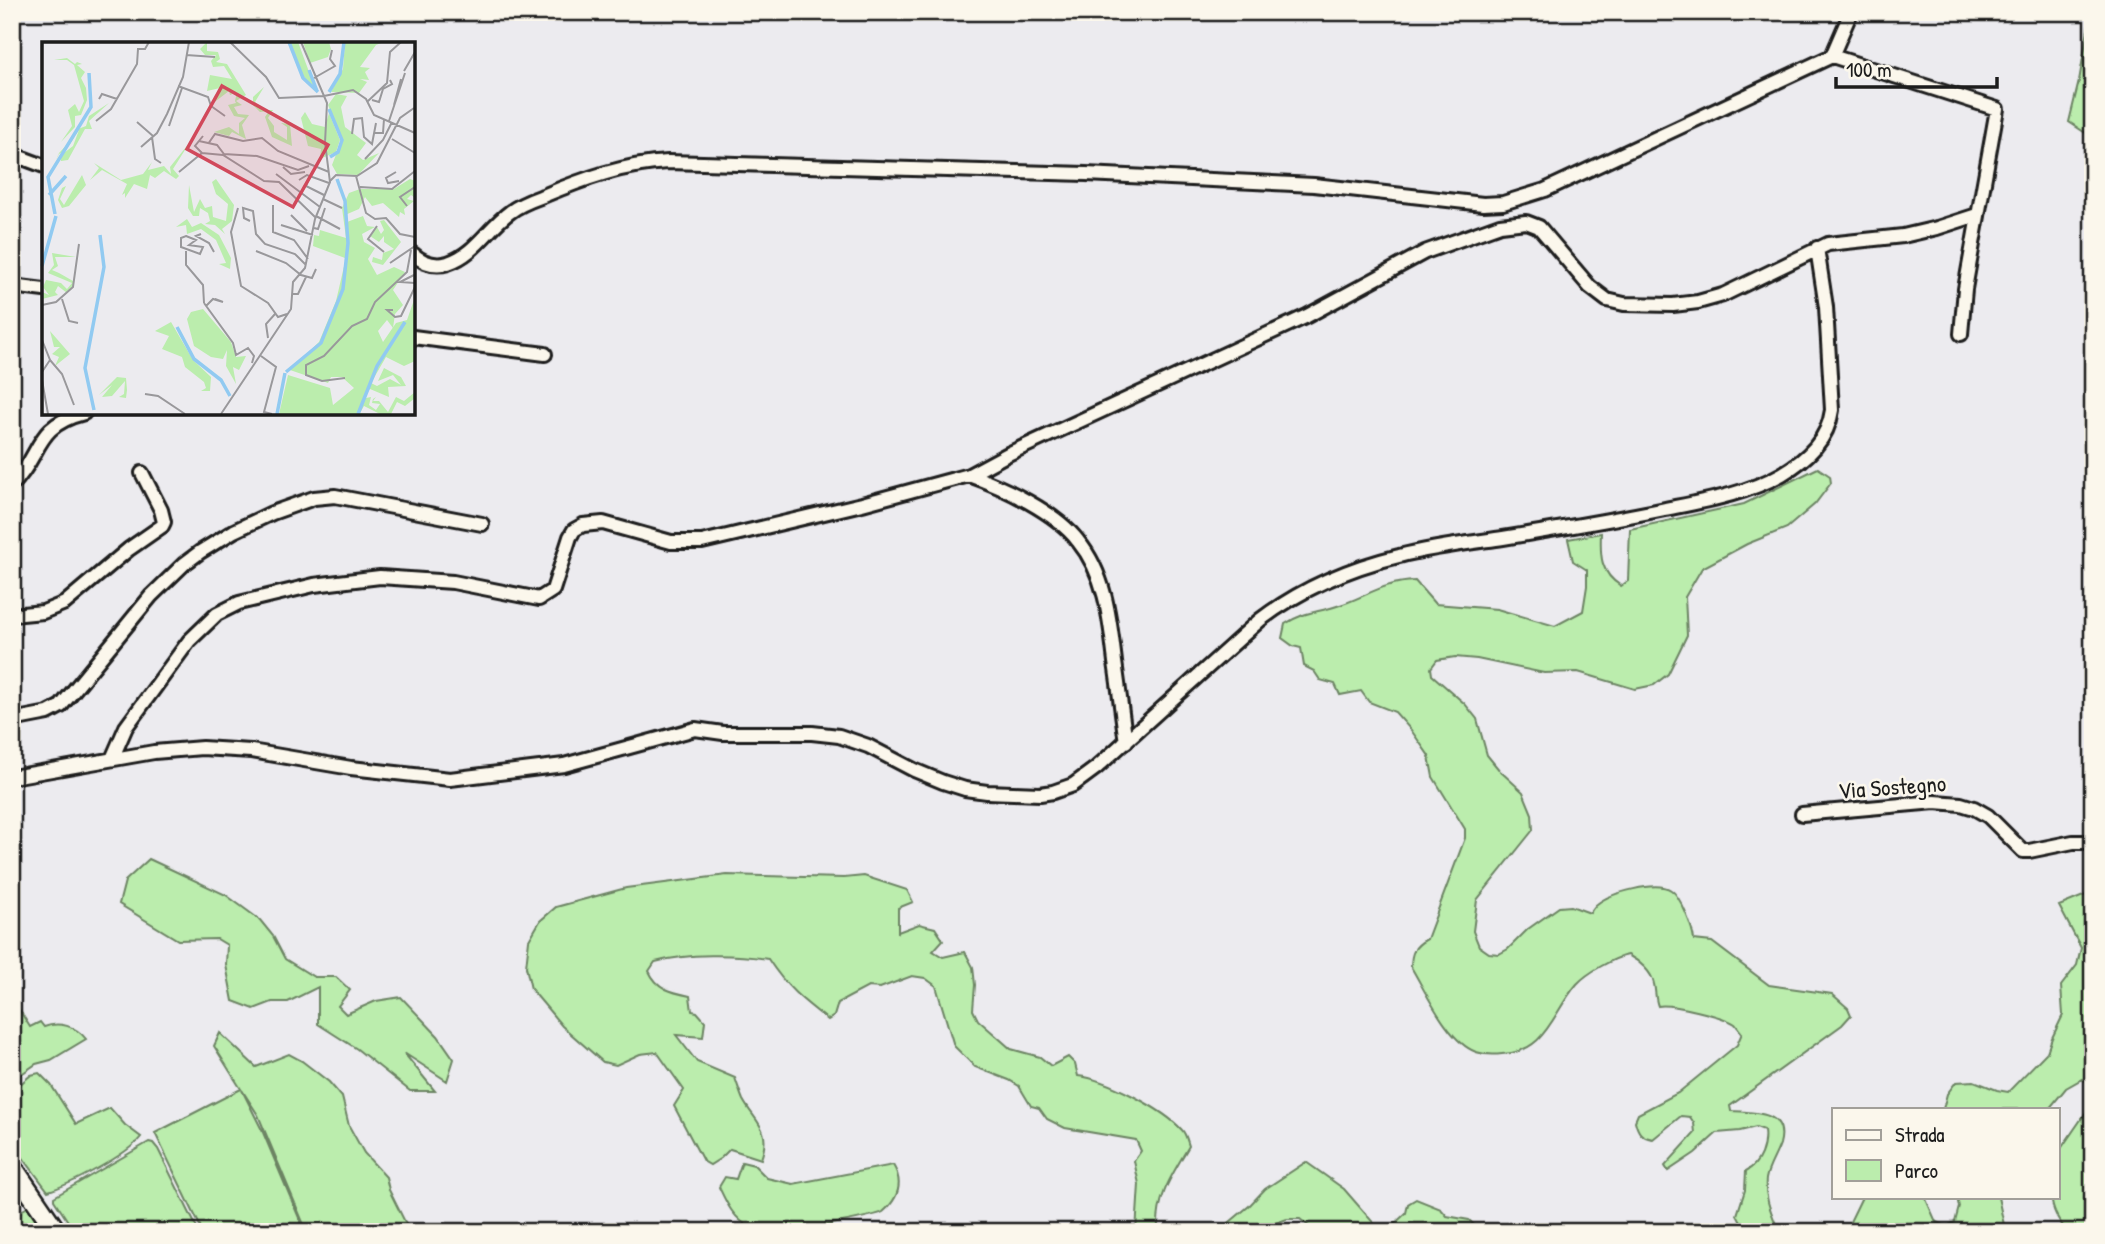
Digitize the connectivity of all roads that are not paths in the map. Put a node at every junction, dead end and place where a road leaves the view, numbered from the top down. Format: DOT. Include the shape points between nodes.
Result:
graph roads {
  1 [pos="1851,12"];
  2 [pos="1832,55"];
  3 [pos="12,154"];
  4 [pos="42,165"];
  5 [pos="1503,203"];
  6 [pos="1977,215"];
  7 [pos="1504,225"];
  8 [pos="1817,248"];
  9 [pos="415,255"];
  10 [pos="12,286"];
  11 [pos="42,290"];
  12 [pos="1961,334"];
  13 [pos="415,337"];
  14 [pos="545,354"];
  15 [pos="78,415"];
  16 [pos="142,473"];
  17 [pos="969,475"];
  18 [pos="12,485"];
  19 [pos="482,524"];
  20 [pos="12,615"];
  21 [pos="12,720"];
  22 [pos="1126,742"];
  23 [pos="112,759"];
  24 [pos="12,776"];
  25 [pos="1802,814"];
  26 [pos="2093,842"];
  27 [pos="12,1166"];
  28 [pos="57,1232"];
  1 -- 2 [label="street"];
  2 -- 5 [label="street" via="1545,190"];
  2 -- 6 [label="street" via="1997,109"];
  3 -- 4 [label="street"];
  5 -- 7 [label="street"];
  5 -- 9 [label="street" via="1301,184 668,162 617,170 525,203 504,216 460,258 438,265"];
  6 -- 8 [label="street" via="1903,236"];
  6 -- 12 [label="street"];
  7 -- 8 [label="street" via="1537,225 1593,290 1624,304 1710,300"];
  7 -- 17 [label="street" via="1425,252 1298,321"];
  8 -- 22 [label="street" via="1826,307 1832,410 1824,436 1798,463 1763,483 1708,500 1605,522 1412,553 1337,576 1300,593 1260,620"];
  10 -- 11 [label="street"];
  13 -- 14 [label="street"];
  15 -- 18 [label="street" via="47,431"];
  16 -- 20 [label="street" via="161,510 162,526 65,603 43,612"];
  17 -- 22 [label="street" via="1017,496 1057,521 1085,550 1107,601"];
  17 -- 23 [label="street" via="702,542 671,542 608,523 585,524 570,537 553,590 539,598 453,582 380,577 246,600 217,614 191,638 130,721"];
  19 -- 21 [label="street" via="335,496 314,498 272,513 227,535 184,564 151,596 56,710"];
  22 -- 23 [label="street" via="1079,781 1040,794 960,788 868,746 812,733 691,729 564,765 450,779 233,749 180,749"];
  23 -- 24 [label="street"];
  25 -- 26 [label="street, Via Sostegno" via="1954,803 1987,816 2023,851"];
  27 -- 28 [label="main road"];
}
